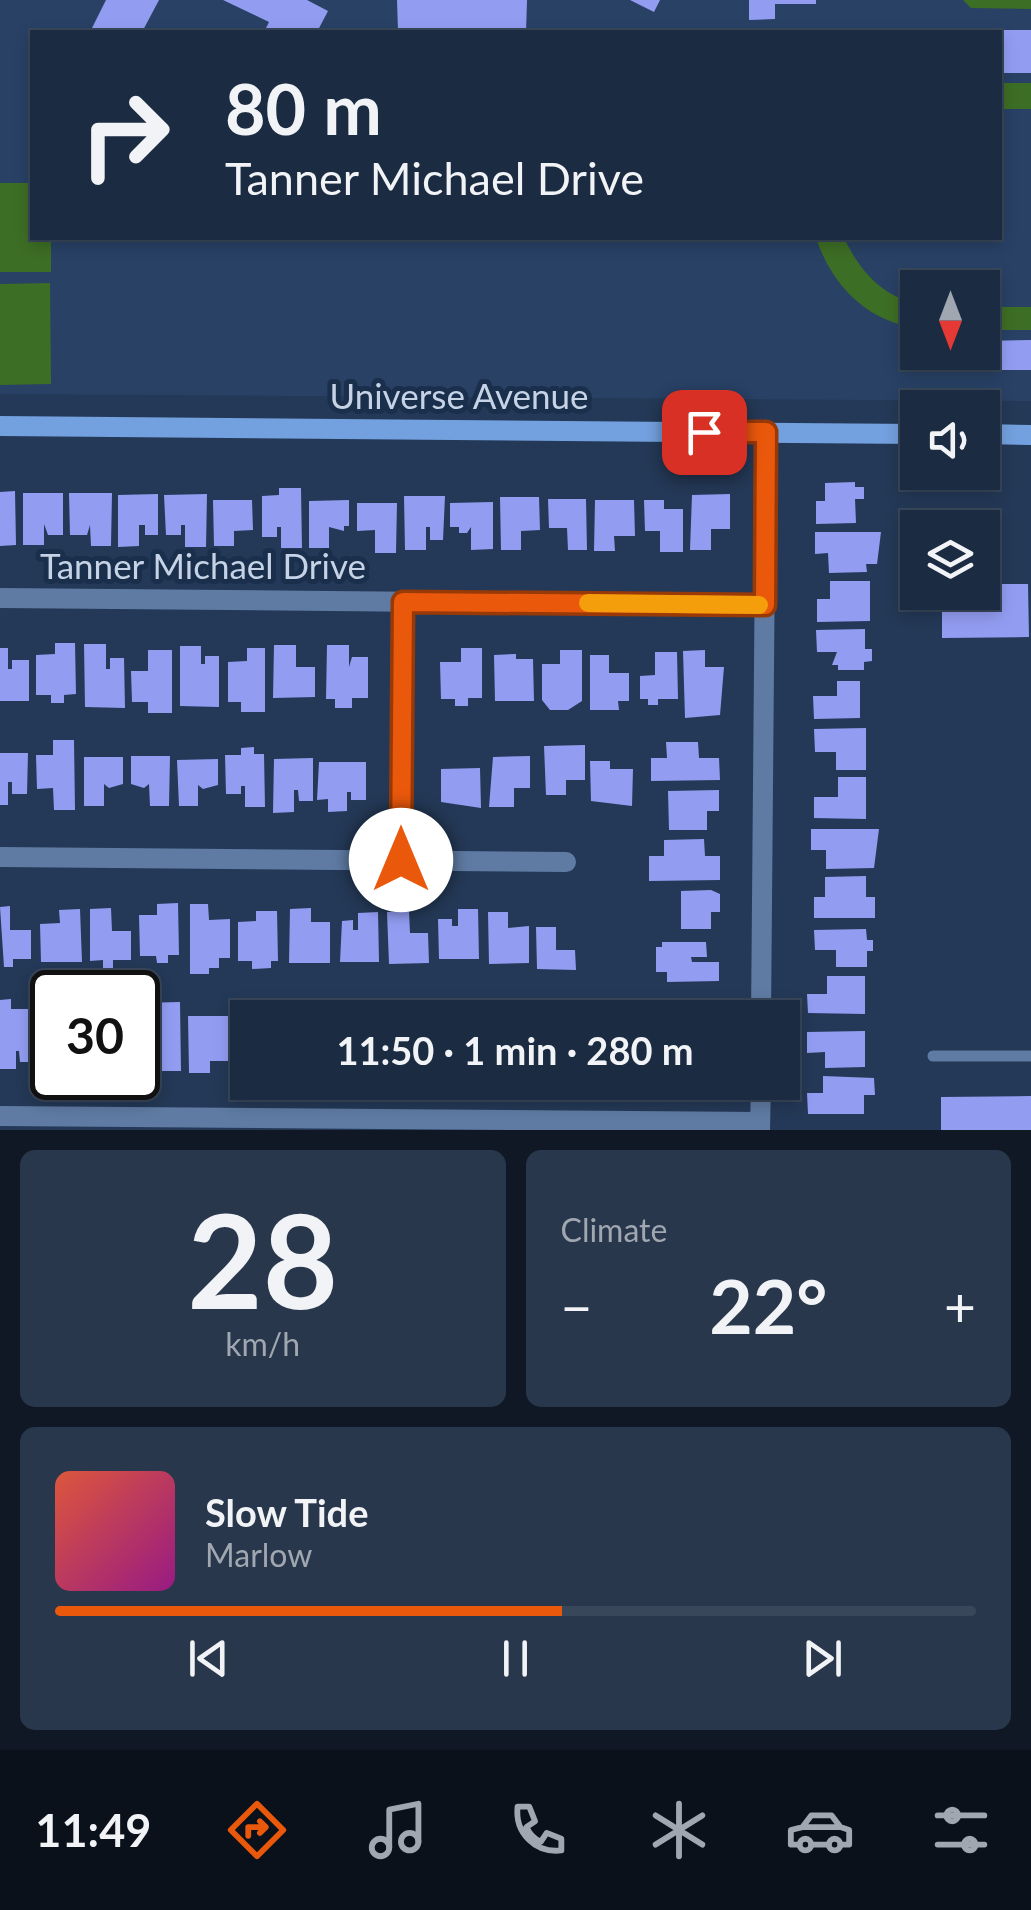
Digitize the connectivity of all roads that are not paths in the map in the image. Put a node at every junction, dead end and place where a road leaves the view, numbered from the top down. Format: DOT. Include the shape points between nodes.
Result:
graph roads {
  1 [pos="0,426"];
  2 [pos="766,432"];
  3 [pos="900,434"];
  4 [pos="1000,434"];
  5 [pos="1031,434"];
  6 [pos="0,598"];
  7 [pos="403,602"];
  8 [pos="765,605"];
  9 [pos="0,857"];
  10 [pos="401,860"];
  11 [pos="566,862"];
  12 [pos="761,1000"];
  13 [pos="934,1056"];
  14 [pos="1031,1056"];
  15 [pos="761,1100"];
  16 [pos="0,1116"];
  17 [pos="397,1125"];
  18 [pos="760,1126"];
  1 -- 2 [label="street, Universe Avenue"];
  2 -- 3 [label="street, Universe Avenue"];
  2 -- 8 [label="street"];
  4 -- 5 [label="street"];
  6 -- 7 [label="street, Tanner Michael Drive"];
  7 -- 8 [label="street, Tanner Michael Drive"];
  7 -- 10 [label="street"];
  8 -- 12 [label="street"];
  9 -- 10 [label="street"];
  10 -- 11 [label="street"];
  13 -- 14 [label="lane"];
  15 -- 18 [label="street"];
  16 -- 17 [label="street"];
  17 -- 18 [label="street"];
}
